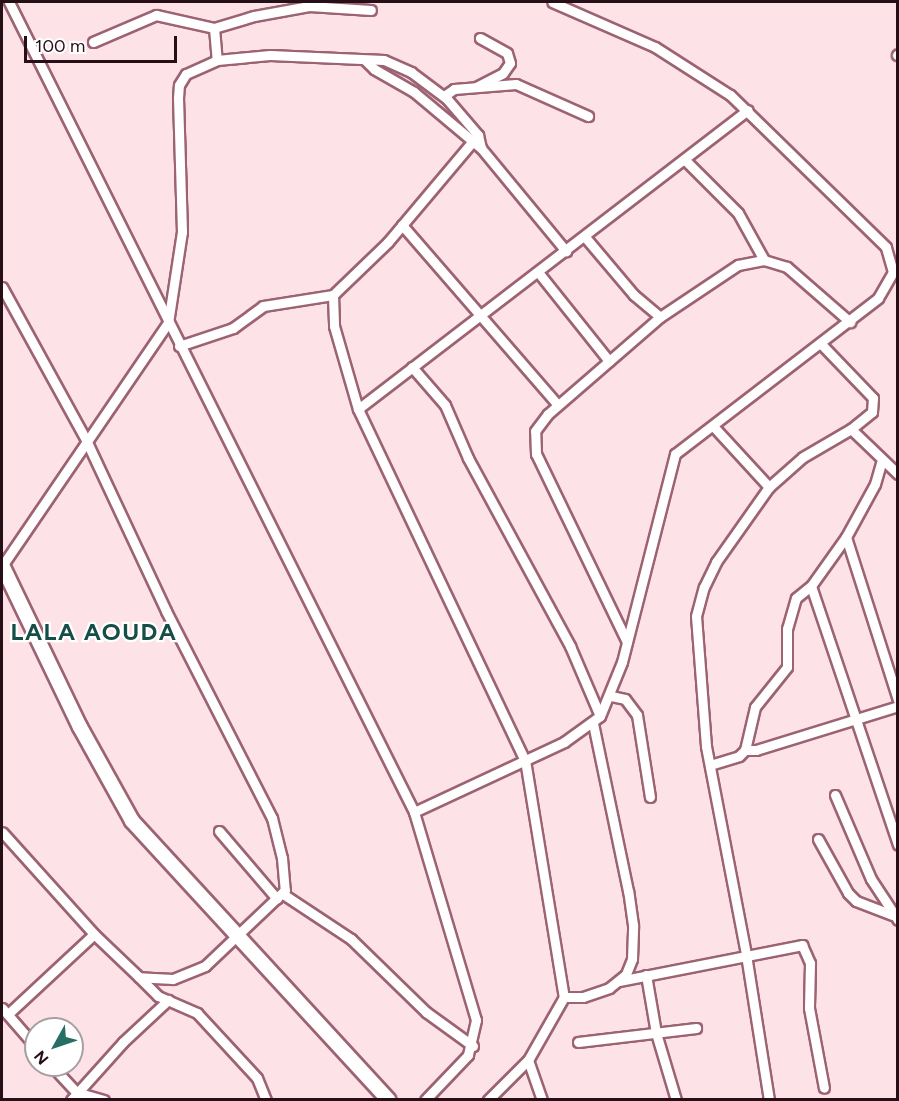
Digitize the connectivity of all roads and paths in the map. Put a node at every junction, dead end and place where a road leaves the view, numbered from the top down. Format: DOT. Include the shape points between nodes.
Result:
graph roads {
  1 [pos="9,2"];
  2 [pos="552,2"];
  3 [pos="371,10"];
  4 [pos="214,28"];
  5 [pos="480,38"];
  6 [pos="93,42"];
  7 [pos="217,60"];
  8 [pos="365,60"];
  9 [pos="476,87"];
  10 [pos="444,96"];
  11 [pos="747,110"];
  12 [pos="588,116"];
  13 [pos="478,135"];
  14 [pos="470,142"];
  15 [pos="481,148"];
  16 [pos="685,160"];
  17 [pos="402,225"];
  18 [pos="585,237"];
  19 [pos="566,251"];
  20 [pos="764,260"];
  21 [pos="896,266"];
  22 [pos="538,272"];
  23 [pos="2,287"];
  24 [pos="333,295"];
  25 [pos="482,314"];
  26 [pos="660,317"];
  27 [pos="850,322"];
  28 [pos="168,323"];
  29 [pos="821,344"];
  30 [pos="179,346"];
  31 [pos="609,362"];
  32 [pos="412,367"];
  33 [pos="558,405"];
  34 [pos="358,409"];
  35 [pos="713,426"];
  36 [pos="851,429"];
  37 [pos="86,440"];
  38 [pos="882,460"];
  39 [pos="897,474"];
  40 [pos="769,487"];
  41 [pos="846,537"];
  42 [pos="2,566"];
  43 [pos="811,586"];
  44 [pos="627,642"];
  45 [pos="611,696"];
  46 [pos="897,700"];
  47 [pos="897,706"];
  48 [pos="855,717"];
  49 [pos="596,720"];
  50 [pos="745,750"];
  51 [pos="525,760"];
  52 [pos="710,765"];
  53 [pos="835,795"];
  54 [pos="650,797"];
  55 [pos="414,812"];
  56 [pos="219,831"];
  57 [pos="2,832"];
  58 [pos="818,839"];
  59 [pos="897,845"];
  60 [pos="280,896"];
  61 [pos="895,912"];
  62 [pos="94,934"];
  63 [pos="237,938"];
  64 [pos="746,954"];
  65 [pos="646,975"];
  66 [pos="139,977"];
  67 [pos="619,981"];
  68 [pos="564,997"];
  69 [pos="168,1000"];
  70 [pos="5,1011"];
  71 [pos="696,1028"];
  72 [pos="24,1033"];
  73 [pos="656,1033"];
  74 [pos="578,1042"];
  75 [pos="473,1046"];
  76 [pos="528,1060"];
  77 [pos="60,1077"];
  78 [pos="824,1088"];
  79 [pos="73,1096"];
  80 [pos="672,1099"];
  81 [pos="104,1100"];
  82 [pos="266,1100"];
  83 [pos="389,1100"];
  84 [pos="425,1100"];
  85 [pos="488,1100"];
  86 [pos="542,1100"];
  87 [pos="769,1100"];
  1 -- 28 [label="street"];
  2 -- 11 [label="street" via="676,58"];
  3 -- 4 [label="street" via="309,6"];
  4 -- 6 [label="street" via="156,15"];
  4 -- 7 [label="street"];
  5 -- 9 [label="street" via="507,53 510,63 499,76"];
  7 -- 8 [label="street" via="270,55"];
  7 -- 28 [label="street" via="194,68 179,85 182,232"];
  8 -- 10 [label="street" via="384,60 400,66"];
  8 -- 14 [label="street" via="414,92"];
  9 -- 10 [label="street" via="454,89"];
  9 -- 12 [label="street" via="521,85 546,100"];
  10 -- 13 [label="street"];
  11 -- 16 [label="street"];
  11 -- 21 [label="street" via="886,247"];
  13 -- 14 [label="street"];
  13 -- 15 [label="street"];
  14 -- 15 [label="street"];
  14 -- 17 [label="street"];
  15 -- 19 [label="street"];
  16 -- 18 [label="street"];
  16 -- 20 [label="street" via="738,213"];
  17 -- 24 [label="street"];
  17 -- 25 [label="street"];
  18 -- 19 [label="street"];
  18 -- 26 [label="street" via="634,296"];
  19 -- 22 [label="street"];
  20 -- 26 [label="street" via="738,265"];
  20 -- 27 [label="street" via="787,267"];
  21 -- 27 [label="street" via="886,289"];
  22 -- 25 [label="street"];
  22 -- 31 [label="street"];
  23 -- 37 [label="street"];
  24 -- 30 [label="street" via="263,306 233,328"];
  24 -- 34 [label="street" via="334,326"];
  25 -- 32 [label="street"];
  25 -- 33 [label="street"];
  26 -- 31 [label="street"];
  27 -- 29 [label="street"];
  28 -- 30 [label="street"];
  28 -- 37 [label="street"];
  29 -- 35 [label="street"];
  29 -- 36 [label="street" via="873,398 872,412"];
  30 -- 55 [label="street"];
  31 -- 33 [label="street"];
  32 -- 34 [label="street"];
  32 -- 49 [label="street" via="445,405 468,458 570,645"];
  33 -- 44 [label="street" via="535,431 536,453"];
  34 -- 51 [label="street"];
  35 -- 40 [label="street"];
  35 -- 44 [label="street" via="681,446 673,458"];
  36 -- 38 [label="street"];
  36 -- 40 [label="street" via="803,457"];
  37 -- 42 [label="street"];
  37 -- 60 [label="street" via="166,611 272,818 285,875"];
  38 -- 39 [label="street"];
  38 -- 41 [label="street" via="875,484"];
  40 -- 52 [label="street" via="716,562 699,600 696,616"];
  41 -- 43 [label="street"];
  41 -- 46 [label="street"];
  42 -- 63 [label="main road" via="127,813"];
  43 -- 48 [label="street"];
  43 -- 50 [label="street" via="795,601 788,629 787,667 755,707"];
  44 -- 45 [label="street"];
  45 -- 49 [label="street"];
  45 -- 54 [label="street" via="626,699 637,715"];
  47 -- 48 [label="street"];
  48 -- 50 [label="street" via="768,747"];
  48 -- 59 [label="street"];
  49 -- 51 [label="street"];
  49 -- 67 [label="street" via="633,925 631,967"];
  50 -- 52 [label="street" via="739,756"];
  51 -- 55 [label="street"];
  51 -- 68 [label="street"];
  52 -- 64 [label="street"];
  53 -- 61 [label="street" via="871,879"];
  55 -- 75 [label="street" via="475,1010"];
  56 -- 60 [label="street"];
  57 -- 62 [label="street"];
  58 -- 61 [label="street" via="856,901"];
  60 -- 63 [label="street"];
  60 -- 75 [label="street" via="351,939 426,1012"];
  62 -- 66 [label="street"];
  62 -- 70 [label="street"];
  63 -- 66 [label="street" via="190,973 161,981"];
  63 -- 83 [label="main road"];
  64 -- 65 [label="street"];
  64 -- 78 [label="street" via="798,943 806,949 811,974 809,1008"];
  64 -- 87 [label="street"];
  65 -- 67 [label="street"];
  65 -- 73 [label="street"];
  66 -- 69 [label="street"];
  67 -- 68 [label="street" via="597,994"];
  68 -- 76 [label="street"];
  69 -- 79 [label="street"];
  69 -- 82 [label="street" via="196,1012 257,1078"];
  70 -- 72 [label="street"];
  71 -- 73 [label="street"];
  73 -- 74 [label="street"];
  73 -- 80 [label="street"];
  75 -- 84 [label="street"];
  76 -- 85 [label="street"];
  76 -- 86 [label="street"];
  77 -- 79 [label="street"];
  79 -- 81 [label="street"];
}
